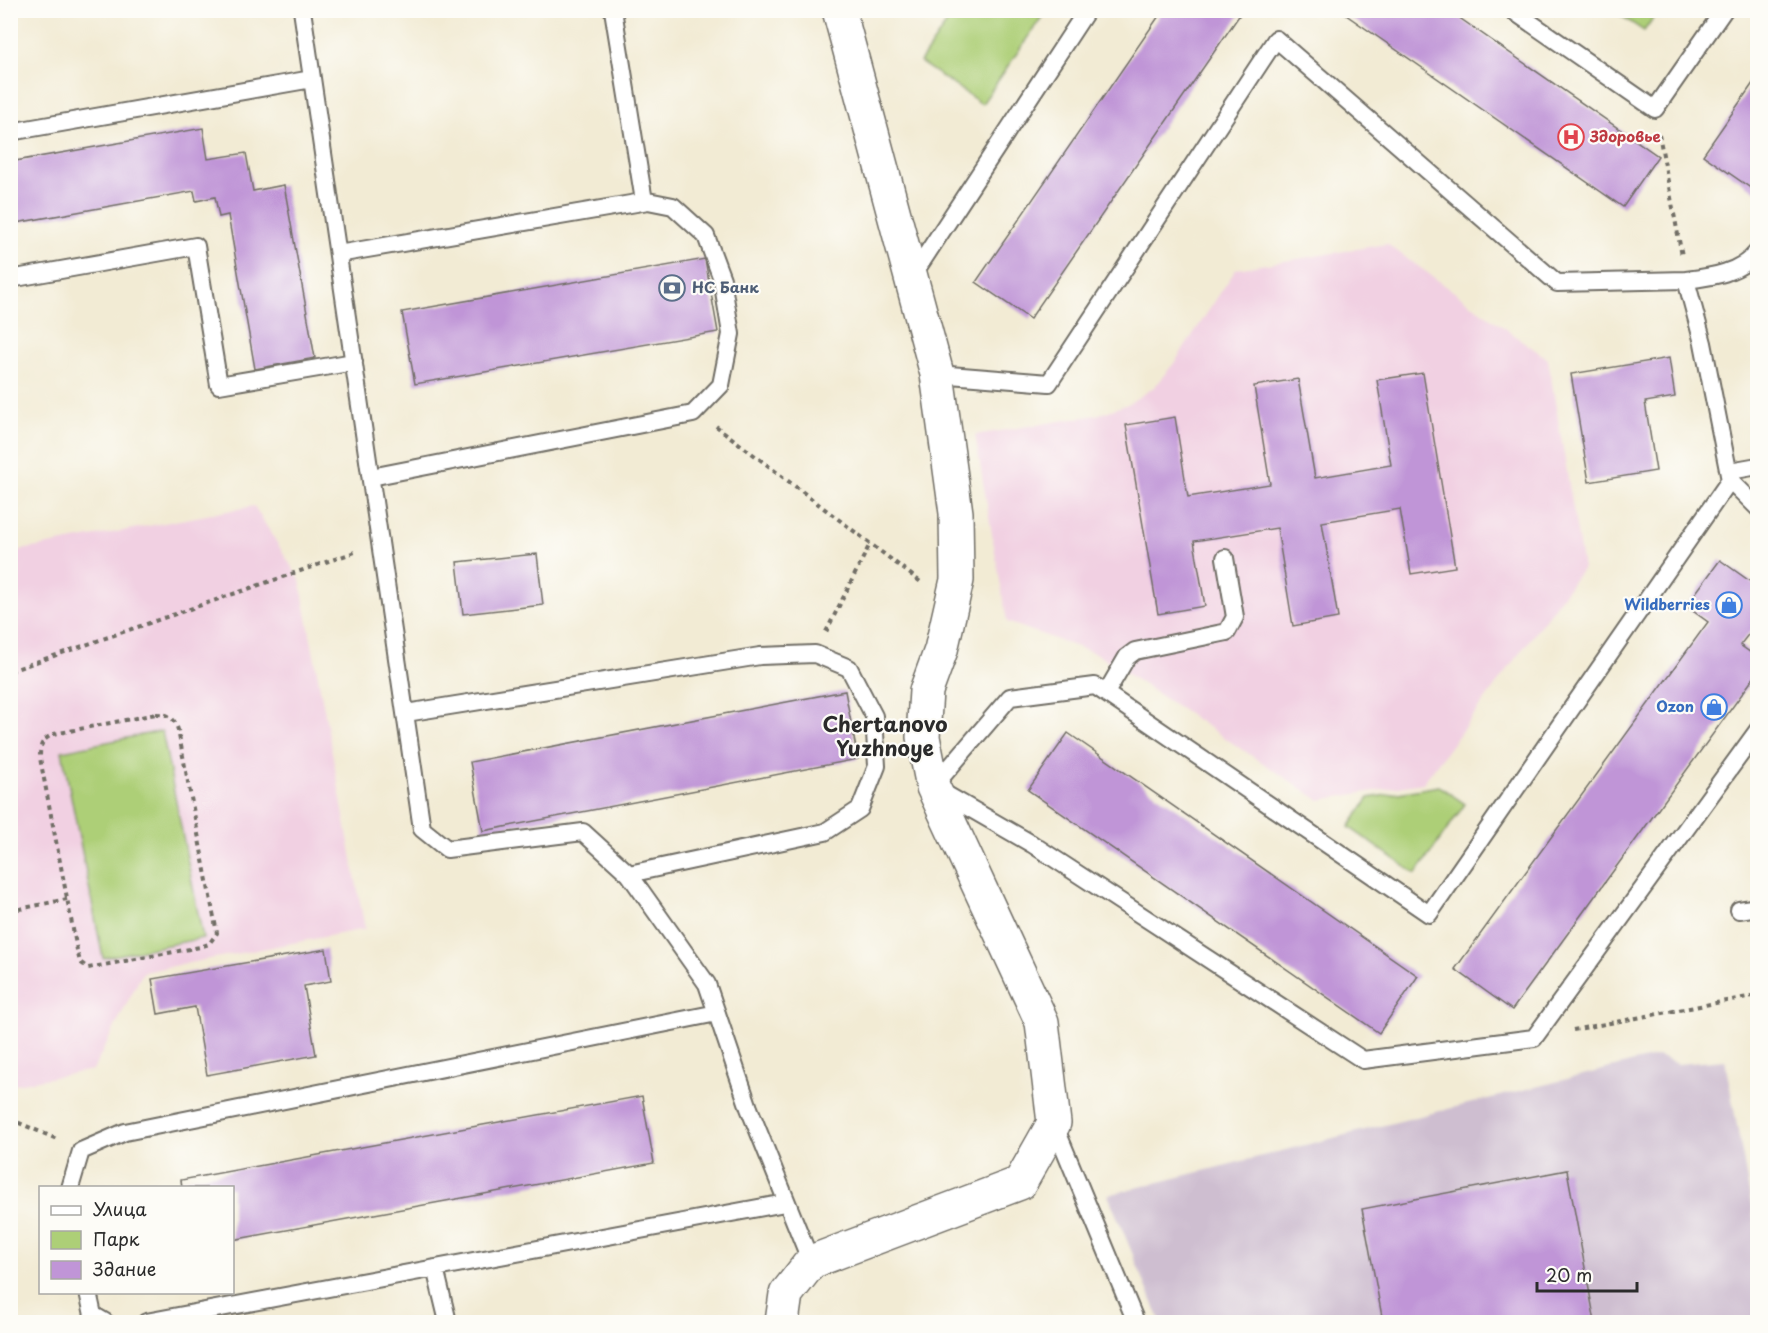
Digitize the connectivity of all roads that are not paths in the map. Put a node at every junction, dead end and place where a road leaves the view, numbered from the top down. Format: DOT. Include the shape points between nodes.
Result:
graph roads {
  1 [pos="302,10"];
  2 [pos="614,10"];
  3 [pos="839,10"];
  4 [pos="1087,10"];
  5 [pos="1512,10"];
  6 [pos="1724,10"];
  7 [pos="312,79"];
  8 [pos="10,132"];
  9 [pos="644,201"];
  10 [pos="1758,251"];
  11 [pos="338,254"];
  12 [pos="10,279"];
  13 [pos="910,280"];
  14 [pos="1686,280"];
  15 [pos="354,362"];
  16 [pos="937,374"];
  17 [pos="1758,466"];
  18 [pos="1730,475"];
  19 [pos="371,477"];
  20 [pos="1758,508"];
  21 [pos="1225,558"];
  22 [pos="1106,693"];
  23 [pos="406,713"];
  24 [pos="1758,730"];
  25 [pos="933,787"];
  26 [pos="629,874"];
  27 [pos="1758,907"];
  28 [pos="1739,910"];
  29 [pos="717,1013"];
  30 [pos="1054,1123"];
  31 [pos="71,1186"];
  32 [pos="785,1203"];
  33 [pos="811,1262"];
  34 [pos="435,1268"];
  35 [pos="88,1294"];
  36 [pos="1126,1298"];
  37 [pos="105,1323"];
  38 [pos="146,1323"];
  39 [pos="448,1323"];
  40 [pos="783,1323"];
  41 [pos="1124,1323"];
  42 [pos="1136,1323"];
  1 -- 7 [label="lane"];
  2 -- 9 [label="lane"];
  3 -- 13 [label="street"];
  4 -- 13 [label="lane"];
  5 -- 6 [label="lane" via="1655,109"];
  7 -- 8 [label="lane"];
  7 -- 11 [label="lane"];
  9 -- 11 [label="lane"];
  9 -- 19 [label="lane" via="674,206 706,236 722,279 731,334 721,385 696,410 681,416"];
  10 -- 14 [label="lane" via="1722,275"];
  11 -- 15 [label="lane"];
  12 -- 15 [label="lane" via="196,246 219,385"];
  13 -- 16 [label="street"];
  14 -- 16 [label="lane" via="1557,283 1276,39 1049,383"];
  14 -- 18 [label="lane"];
  15 -- 19 [label="lane"];
  16 -- 25 [label="street" via="956,513 957,580 941,650 926,690 923,737"];
  17 -- 18 [label="lane"];
  18 -- 20 [label="lane"];
  18 -- 22 [label="lane" via="1429,914"];
  19 -- 23 [label="lane"];
  21 -- 22 [label="lane" via="1235,617 1227,632 1135,651 1127,657"];
  22 -- 25 [label="lane" via="1095,686 1010,697"];
  23 -- 26 [label="lane" via="423,828 447,849 583,832"];
  23 -- 26 [label="lane" via="760,656 815,654 849,668 874,716 877,766 861,809 825,832"];
  24 -- 25 [label="lane" via="1534,1038 1363,1060 1032,844"];
  25 -- 30 [label="street" via="1042,1022"];
  26 -- 29 [label="lane" via="707,984"];
  27 -- 28 [label="lane"];
  29 -- 31 [label="lane" via="125,1132 81,1151"];
  29 -- 32 [label="lane"];
  30 -- 33 [label="street" via="1020,1183"];
  30 -- 36 [label="lane"];
  32 -- 33 [label="lane"];
  32 -- 34 [label="lane"];
  33 -- 40 [label="street" via="786,1294"];
  34 -- 38 [label="lane"];
  34 -- 39 [label="lane"];
  35 -- 37 [label="lane" via="93,1316"];
  36 -- 41 [label="lane"];
  36 -- 42 [label="lane"];
}
